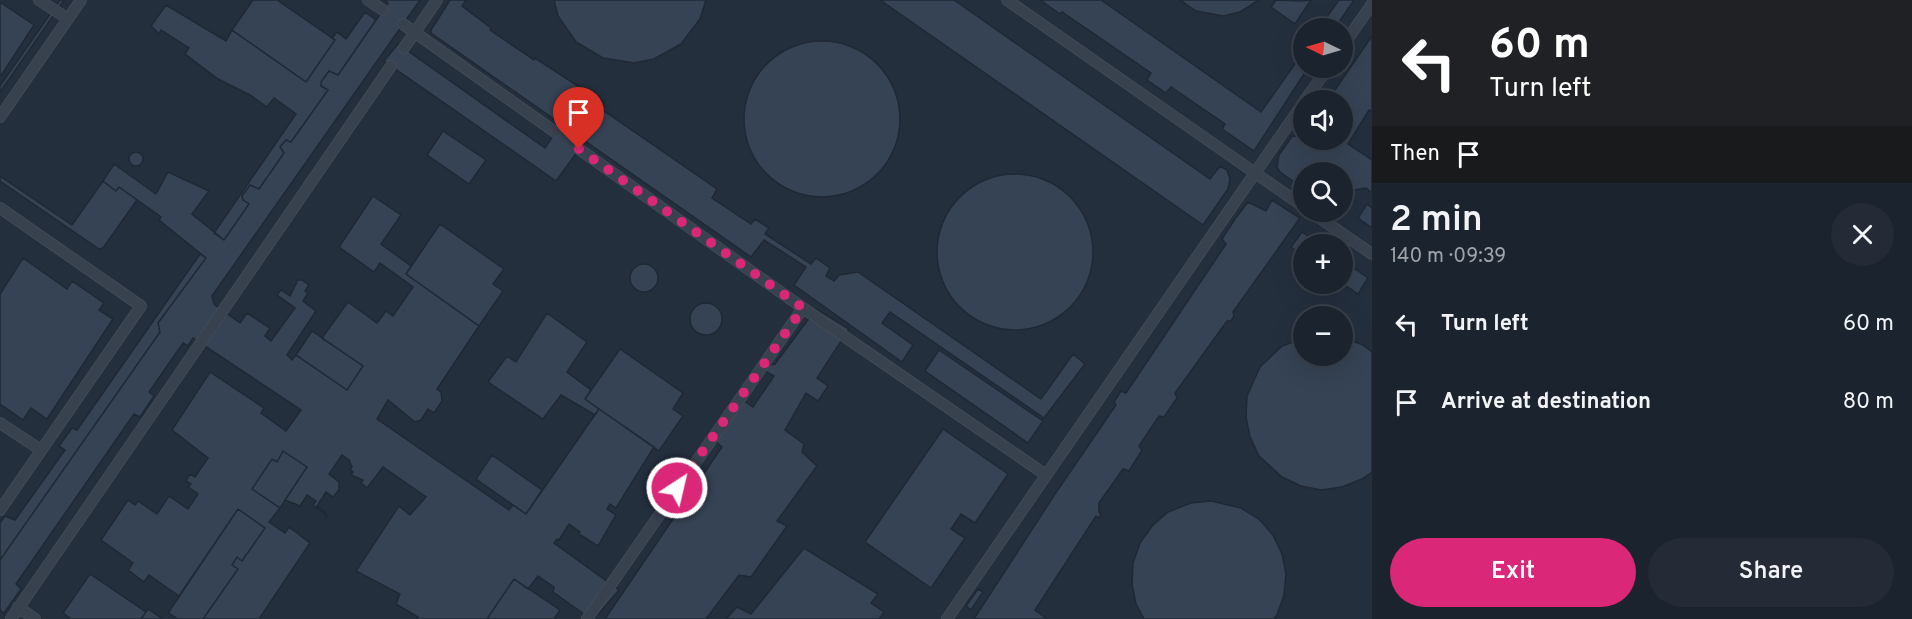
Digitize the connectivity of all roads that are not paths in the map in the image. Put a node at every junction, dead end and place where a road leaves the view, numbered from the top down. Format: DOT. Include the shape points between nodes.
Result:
graph roads {
  1 [pos="39,0"];
  2 [pos="81,0"];
  3 [pos="368,0"];
  4 [pos="437,0"];
  5 [pos="1007,0"];
  6 [pos="1022,4"];
  7 [pos="1372,4"];
  8 [pos="383,10"];
  9 [pos="68,19"];
  10 [pos="403,24"];
  11 [pos="1353,31"];
  12 [pos="415,32"];
  13 [pos="404,48"];
  14 [pos="390,66"];
  15 [pos="2,111"];
  16 [pos="1293,117"];
  17 [pos="555,132"];
  18 [pos="579,149"];
  19 [pos="1254,173"];
  20 [pos="1293,200"];
  21 [pos="0,208"];
  22 [pos="1326,222"];
  23 [pos="1372,254"];
  24 [pos="803,308"];
  25 [pos="0,423"];
  26 [pos="41,450"];
  27 [pos="1046,475"];
  28 [pos="0,510"];
  29 [pos="18,607"];
  30 [pos="11,619"];
  31 [pos="35,619"];
  32 [pos="586,619"];
  33 [pos="946,619"];
  1 -- 9 [label="lane"];
  2 -- 9 [label="lane"];
  3 -- 8 [label="lane"];
  4 -- 12 [label="lane"];
  5 -- 6 [label="lane"];
  6 -- 19 [label="lane"];
  7 -- 11 [label="lane"];
  9 -- 15 [label="lane"];
  10 -- 12 [label="lane"];
  12 -- 13 [label="lane"];
  12 -- 17 [label="lane"];
  14 -- 29 [label="lane"];
  16 -- 19 [label="lane"];
  18 -- 24 [label="lane"];
  19 -- 20 [label="lane"];
  19 -- 27 [label="lane"];
  21 -- 26 [label="lane" via="141,306"];
  22 -- 23 [label="lane"];
  24 -- 27 [label="lane"];
  24 -- 32 [label="lane"];
  25 -- 26 [label="lane"];
  26 -- 28 [label="lane"];
  27 -- 33 [label="lane"];
  29 -- 30 [label="lane"];
  29 -- 31 [label="lane"];
}
